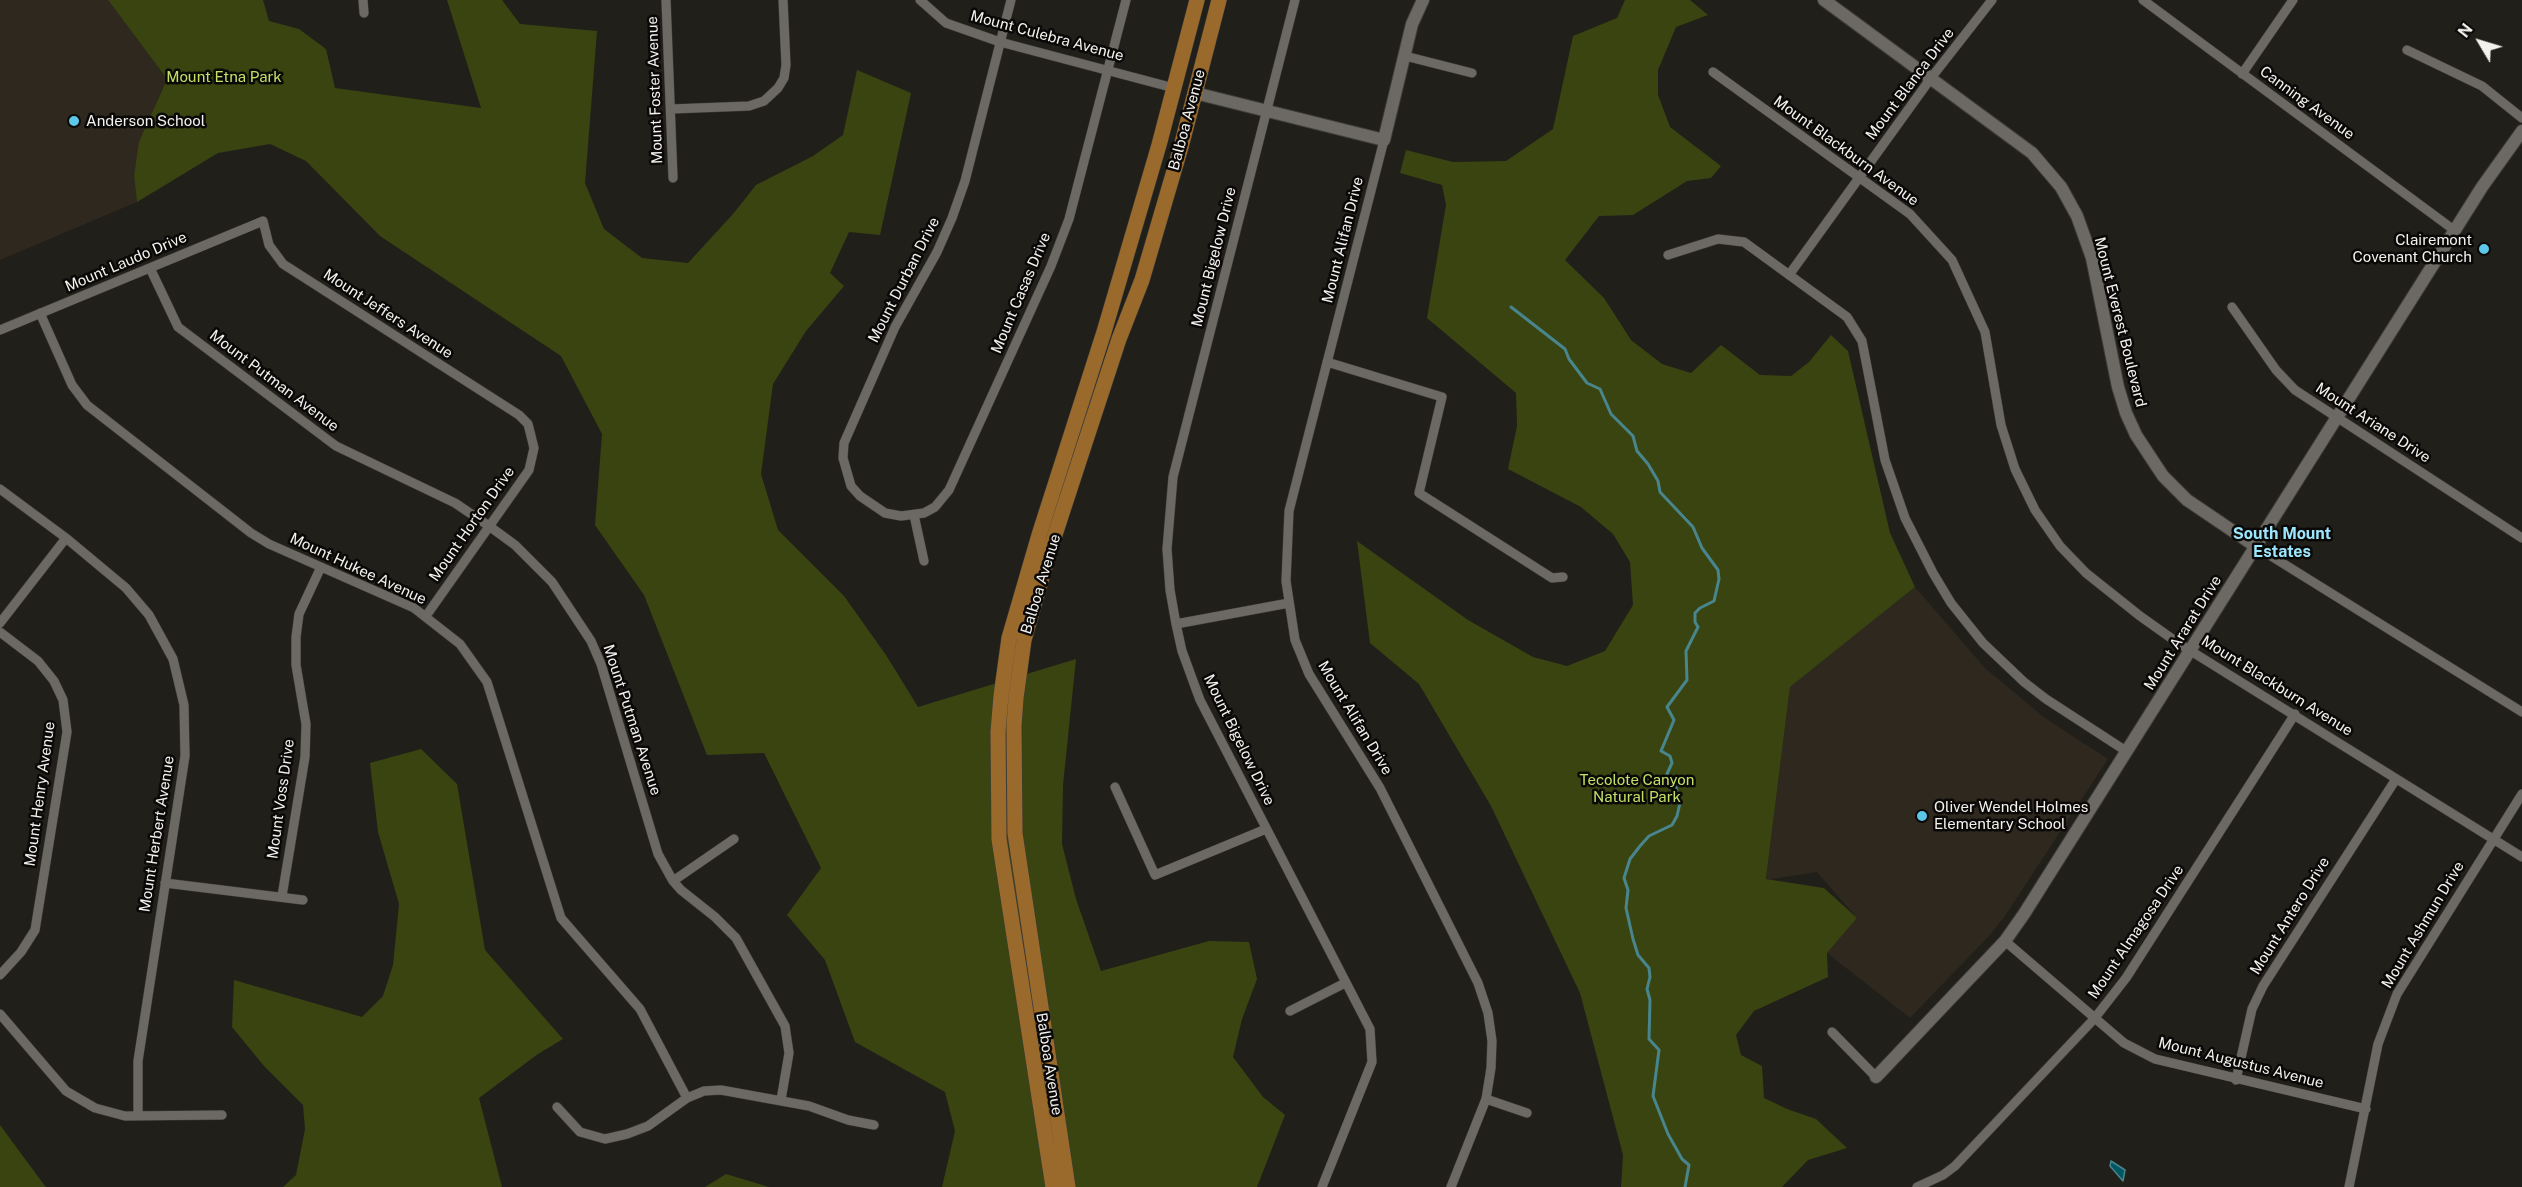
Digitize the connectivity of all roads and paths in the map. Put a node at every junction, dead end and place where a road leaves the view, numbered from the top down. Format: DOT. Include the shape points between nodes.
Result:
graph roads {
  1 [pos="363,0"];
  2 [pos="666,0"];
  3 [pos="783,0"];
  4 [pos="920,0"];
  5 [pos="1011,0"];
  6 [pos="1126,0"];
  7 [pos="1197,0"];
  8 [pos="1219,0"];
  9 [pos="1295,0"];
  10 [pos="1423,0"];
  11 [pos="1824,0"];
  12 [pos="1992,0"];
  13 [pos="2293,0"];
  14 [pos="2148,1"];
  15 [pos="364,13"];
  16 [pos="1000,42"];
  17 [pos="2407,50"];
  18 [pos="1182,55"];
  19 [pos="1405,56"];
  20 [pos="1109,69"];
  21 [pos="1713,72"];
  22 [pos="1472,73"];
  23 [pos="2242,74"];
  24 [pos="1931,78"];
  25 [pos="1174,87"];
  26 [pos="1195,93"];
  27 [pos="670,110"];
  28 [pos="1267,111"];
  29 [pos="2522,118"];
  30 [pos="2522,131"];
  31 [pos="1384,140"];
  32 [pos="1181,147"];
  33 [pos="673,178"];
  34 [pos="1858,178"];
  35 [pos="263,221"];
  36 [pos="2454,230"];
  37 [pos="1668,255"];
  38 [pos="150,268"];
  39 [pos="1789,275"];
  40 [pos="2232,307"];
  41 [pos="40,313"];
  42 [pos="0,330"];
  43 [pos="1327,363"];
  44 [pos="519,415"];
  45 [pos="2336,418"];
  46 [pos="0,489"];
  47 [pos="914,515"];
  48 [pos="489,526"];
  49 [pos="66,538"];
  50 [pos="2522,538"];
  51 [pos="2255,546"];
  52 [pos="924,561"];
  53 [pos="321,567"];
  54 [pos="1563,577"];
  55 [pos="1288,603"];
  56 [pos="426,616"];
  57 [pos="0,623"];
  58 [pos="1176,624"];
  59 [pos="0,632"];
  60 [pos="2190,651"];
  61 [pos="2522,712"];
  62 [pos="2295,714"];
  63 [pos="2126,751"];
  64 [pos="2396,779"];
  65 [pos="1115,787"];
  66 [pos="2522,794"];
  67 [pos="1266,829"];
  68 [pos="734,839"];
  69 [pos="2493,840"];
  70 [pos="2522,857"];
  71 [pos="673,881"];
  72 [pos="165,883"];
  73 [pos="282,897"];
  74 [pos="303,900"];
  75 [pos="2005,940"];
  76 [pos="0,975"];
  77 [pos="1345,983"];
  78 [pos="1290,1011"];
  79 [pos="0,1014"];
  80 [pos="2094,1019"];
  81 [pos="1832,1032"];
  82 [pos="1876,1077"];
  83 [pos="2236,1080"];
  84 [pos="687,1098"];
  85 [pos="1486,1099"];
  86 [pos="782,1100"];
  87 [pos="557,1107"];
  88 [pos="2366,1109"];
  89 [pos="1527,1113"];
  90 [pos="138,1115"];
  91 [pos="222,1115"];
  92 [pos="874,1125"];
  93 [pos="1053,1187"];
  94 [pos="1068,1187"];
  95 [pos="1322,1187"];
  96 [pos="1451,1187"];
  97 [pos="1917,1187"];
  98 [pos="2349,1187"];
  1 -- 15 [label="street"];
  2 -- 27 [label="street, Mount Foster Avenue"];
  3 -- 27 [label="street" via="786,65 778,88 764,101 749,106"];
  4 -- 16 [label="street, Mount Culebra Avenue" via="946,23"];
  5 -- 16 [label="street, Mount Durban Drive"];
  6 -- 20 [label="street, Mount Casas Drive"];
  7 -- 18 [label="main road, Balboa Avenue"];
  8 -- 26 [label="main road, Balboa Avenue"];
  9 -- 28 [label="street, Mount Bigelow Drive"];
  10 -- 19 [label="street, Mount Alifan Drive" via="1412,24"];
  11 -- 24 [label="street, Mount Everest Boulevard"];
  12 -- 24 [label="street, Mount Blanca Drive"];
  13 -- 23 [label="street"];
  14 -- 23 [label="street, Canning Avenue"];
  16 -- 20 [label="street, Mount Culebra Avenue"];
  16 -- 47 [label="street, Mount Durban Drive" via="952,218 895,327 844,443 843,458 851,486 860,496 885,513"];
  17 -- 29 [label="street" via="2482,86"];
  18 -- 25 [label="main road, Balboa Avenue"];
  18 -- 26 [label="main road" via="1185,77"];
  19 -- 22 [label="street"];
  19 -- 31 [label="street, Mount Alifan Drive"];
  20 -- 25 [label="street, Mount Culebra Avenue"];
  20 -- 47 [label="street, Mount Casas Drive" via="1069,219 1051,266 949,490 935,507"];
  21 -- 34 [label="street, Mount Blackburn Avenue"];
  23 -- 36 [label="street, Canning Avenue"];
  24 -- 34 [label="street, Mount Blanca Drive"];
  24 -- 51 [label="street, Mount Everest Boulevard" via="2032,153 2061,187 2077,216 2092,258 2118,387 2136,435 2163,476 2187,500"];
  25 -- 32 [label="main road" via="1182,111"];
  25 -- 93 [label="main road, Balboa Avenue" via="1104,332 1009,638 1001,696 999,839"];
  26 -- 28 [label="street"];
  26 -- 32 [label="main road, Balboa Avenue"];
  27 -- 33 [label="street, Mount Foster Avenue"];
  28 -- 31 [label="street"];
  28 -- 58 [label="street, Mount Bigelow Drive" via="1173,477 1167,549"];
  30 -- 36 [label="street, Mount Ararat Drive"];
  31 -- 43 [label="street, Mount Alifan Drive"];
  32 -- 94 [label="main road, Balboa Avenue" via="1142,280 1048,556 1024,640 1016,698 1015,833"];
  34 -- 39 [label="street, Mount Blanca Drive"];
  34 -- 60 [label="street, Mount Blackburn Avenue" via="1910,214 1952,260 1984,332 2001,425 2015,469 2035,510 2060,546 2104,587"];
  35 -- 38 [label="street, Mount Laudo Drive"];
  35 -- 44 [label="street, Mount Jeffers Avenue" via="269,245 283,264"];
  36 -- 45 [label="street, Mount Ararat Drive"];
  37 -- 39 [label="street" via="1718,239 1736,240"];
  38 -- 41 [label="street, Mount Laudo Drive"];
  38 -- 48 [label="street, Mount Putman Avenue" via="177,327 336,446 454,503"];
  39 -- 63 [label="street" via="1847,317 1862,341 1885,460 1905,518 1951,603 1983,643 2024,682"];
  40 -- 45 [label="street, Mount Ariane Drive" via="2276,370 2295,390"];
  41 -- 42 [label="street, Mount Laudo Drive"];
  41 -- 53 [label="street, Mount Hukee Avenue" via="72,385 87,405 251,533"];
  43 -- 54 [label="street" via="1442,397 1419,493 1552,578"];
  43 -- 55 [label="street, Mount Alifan Drive" via="1289,511"];
  44 -- 48 [label="street, Mount Horton Drive" via="528,424 534,448 529,470"];
  45 -- 50 [label="street, Mount Ariane Drive"];
  45 -- 51 [label="street, Mount Ararat Drive"];
  46 -- 49 [label="street, Mount Herbert Avenue"];
  47 -- 52 [label="street"];
  48 -- 56 [label="street, Mount Horton Drive"];
  48 -- 71 [label="street, Mount Putman Avenue" via="515,544 552,582 591,641 658,854"];
  49 -- 57 [label="street"];
  49 -- 72 [label="street, Mount Herbert Avenue" via="126,588 149,615 173,659 184,705 185,756"];
  51 -- 60 [label="street, Mount Ararat Drive"];
  51 -- 61 [label="street, Mount Everest Boulevard"];
  53 -- 56 [label="street, Mount Hukee Avenue"];
  53 -- 73 [label="street, Mount Voss Drive" via="299,614 296,638 296,665 306,724 305,757"];
  55 -- 58 [label="street"];
  55 -- 85 [label="street, Mount Alifan Drive" via="1295,640 1308,674 1380,788 1478,982 1492,1041"];
  56 -- 84 [label="street, Mount Hukee Avenue" via="460,644 487,682 561,918 640,1009"];
  58 -- 67 [label="street, Mount Bigelow Drive" via="1200,700"];
  59 -- 76 [label="street, Mount Henry Avenue" via="38,661 54,681 63,700 67,732 35,930"];
  60 -- 62 [label="street, Mount Blackburn Avenue"];
  60 -- 63 [label="street, Mount Ararat Drive"];
  62 -- 64 [label="street, Mount Blackburn Avenue"];
  62 -- 80 [label="street, Mount Almagosa Drive" via="2126,978"];
  63 -- 75 [label="street, Mount Ararat Drive"];
  64 -- 69 [label="street, Mount Blackburn Avenue"];
  64 -- 83 [label="street, Mount Antero Drive" via="2263,986 2252,1009"];
  65 -- 67 [label="street" via="1155,874"];
  66 -- 69 [label="street, Mount Ashmun Drive"];
  67 -- 77 [label="street, Mount Bigelow Drive"];
  68 -- 71 [label="street"];
  69 -- 70 [label="street, Mount Blackburn Avenue"];
  69 -- 88 [label="street, Mount Ashmun Drive" via="2397,994 2378,1044"];
  71 -- 86 [label="street, Mount Putman Avenue" via="736,938 785,1026 789,1053"];
  72 -- 73 [label="street"];
  72 -- 90 [label="street, Mount Herbert Avenue" via="138,1061"];
  73 -- 74 [label="street"];
  75 -- 80 [label="street, Mount Augustus Avenue"];
  75 -- 82 [label="street, Mount Ararat Drive"];
  77 -- 78 [label="street"];
  77 -- 95 [label="street, Mount Bigelow Drive" via="1370,1029 1372,1062"];
  79 -- 90 [label="street" via="66,1091 95,1108 125,1116"];
  80 -- 83 [label="street, Mount Augustus Avenue" via="2124,1043 2155,1059"];
  80 -- 97 [label="street, Mount Almagosa Drive" via="1955,1166"];
  81 -- 82 [label="street, Mount Ararat Drive"];
  83 -- 88 [label="street, Mount Augustus Avenue"];
  84 -- 86 [label="street" via="721,1090"];
  84 -- 87 [label="street" via="648,1126 605,1139 580,1132"];
  85 -- 89 [label="street"];
  85 -- 96 [label="street, Mount Alifan Drive"];
  86 -- 92 [label="street"];
  88 -- 98 [label="street, Mount Ashmun Drive"];
  90 -- 91 [label="street"];
}
